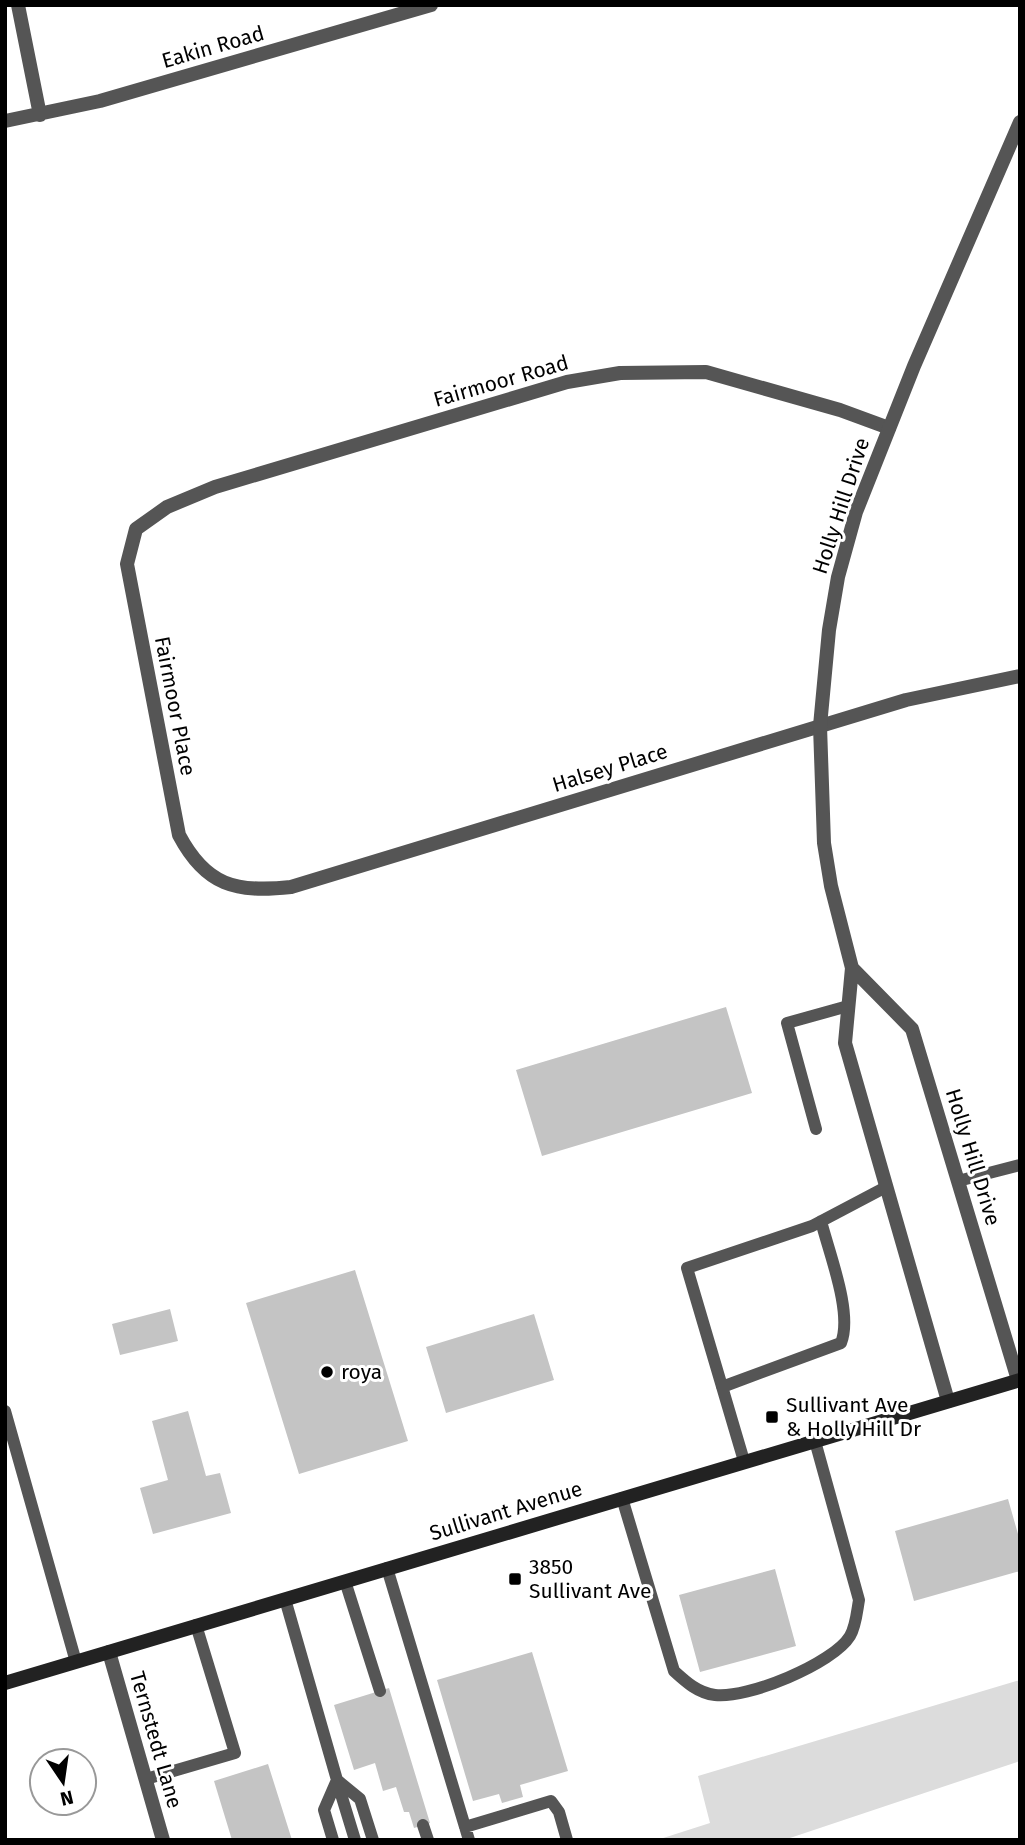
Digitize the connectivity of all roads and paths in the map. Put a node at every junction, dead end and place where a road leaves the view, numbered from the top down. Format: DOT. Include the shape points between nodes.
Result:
graph roads {
  1 [pos="18,5"];
  2 [pos="431,5"];
  3 [pos="40,115"];
  4 [pos="5,121"];
  5 [pos="1020,122"];
  6 [pos="889,428"];
  7 [pos="136,529"];
  8 [pos="1020,676"];
  9 [pos="820,726"];
  10 [pos="214,878"];
  11 [pos="852,968"];
  12 [pos="848,1006"];
  13 [pos="816,1129"];
  14 [pos="1020,1165"];
  15 [pos="958,1181"];
  16 [pos="886,1187"];
  17 [pos="821,1221"];
  18 [pos="1019,1380"];
  19 [pos="722,1387"];
  20 [pos="948,1401"];
  21 [pos="5,1411"];
  22 [pos="815,1441"];
  23 [pos="744,1461"];
  24 [pos="622,1498"];
  25 [pos="387,1569"];
  26 [pos="345,1581"];
  27 [pos="285,1599"];
  28 [pos="196,1625"];
  29 [pos="109,1652"];
  30 [pos="76,1662"];
  31 [pos="5,1683"];
  32 [pos="380,1691"];
  33 [pos="146,1779"];
  34 [pos="337,1780"];
  35 [pos="423,1825"];
  36 [pos="467,1834"];
  37 [pos="163,1840"];
  38 [pos="333,1840"];
  39 [pos="355,1840"];
  40 [pos="373,1840"];
  41 [pos="428,1840"];
  42 [pos="567,1840"];
  1 -- 3 [label="street"];
  2 -- 3 [label="street, Eakin Road"];
  3 -- 4 [label="street, Eakin Road"];
  5 -- 6 [label="street, Holly Hill Drive"];
  6 -- 7 [label="street, Fairmoor Road" via="706,372 620,373 567,382 215,487 167,507"];
  6 -- 9 [label="street, Holly Hill Drive" via="856,512 838,577"];
  7 -- 10 [label="street, Fairmoor Place" via="127,564 179,835 192,859"];
  8 -- 9 [label="street, Halsey Place" via="906,700"];
  9 -- 10 [label="street, Halsey Place" via="291,887 257,891"];
  9 -- 11 [label="street, Holly Hill Drive" via="824,843"];
  11 -- 12 [label="street, Holly Hill Drive"];
  11 -- 15 [label="street, Holly Hill Drive" via="912,1029"];
  12 -- 13 [label="lane" via="788,1023"];
  12 -- 16 [label="street, Holly Hill Drive" via="845,1043"];
  14 -- 15 [label="lane"];
  15 -- 18 [label="street, Holly Hill Drive"];
  16 -- 17 [label="lane"];
  16 -- 20 [label="street, Holly Hill Drive"];
  17 -- 19 [label="lane" via="844,1312 846,1332 841,1343"];
  17 -- 19 [label="lane" via="687,1268"];
  18 -- 20 [label="main road, Sullivant Avenue"];
  19 -- 23 [label="lane"];
  20 -- 22 [label="main road, Sullivant Avenue"];
  21 -- 30 [label="lane"];
  22 -- 23 [label="main road, Sullivant Avenue"];
  22 -- 24 [label="lane" via="859,1600 850,1636 831,1655 803,1671 738,1694 704,1692 674,1671"];
  23 -- 24 [label="main road, Sullivant Avenue"];
  24 -- 25 [label="main road, Sullivant Avenue"];
  25 -- 26 [label="main road, Sullivant Avenue"];
  25 -- 36 [label="lane"];
  26 -- 27 [label="main road, Sullivant Avenue"];
  26 -- 32 [label="lane"];
  27 -- 28 [label="main road, Sullivant Avenue"];
  27 -- 34 [label="lane"];
  28 -- 29 [label="main road, Sullivant Avenue"];
  28 -- 33 [label="lane" via="235,1753"];
  29 -- 30 [label="main road, Sullivant Avenue"];
  29 -- 33 [label="street, Ternstedt Lane"];
  30 -- 31 [label="main road, Sullivant Avenue"];
  33 -- 37 [label="street, Ternstedt Lane"];
  34 -- 38 [label="lane" via="324,1810"];
  34 -- 39 [label="lane"];
  34 -- 40 [label="lane" via="360,1799"];
  35 -- 41 [label="lane"];
  36 -- 42 [label="lane" via="551,1801"];
}
